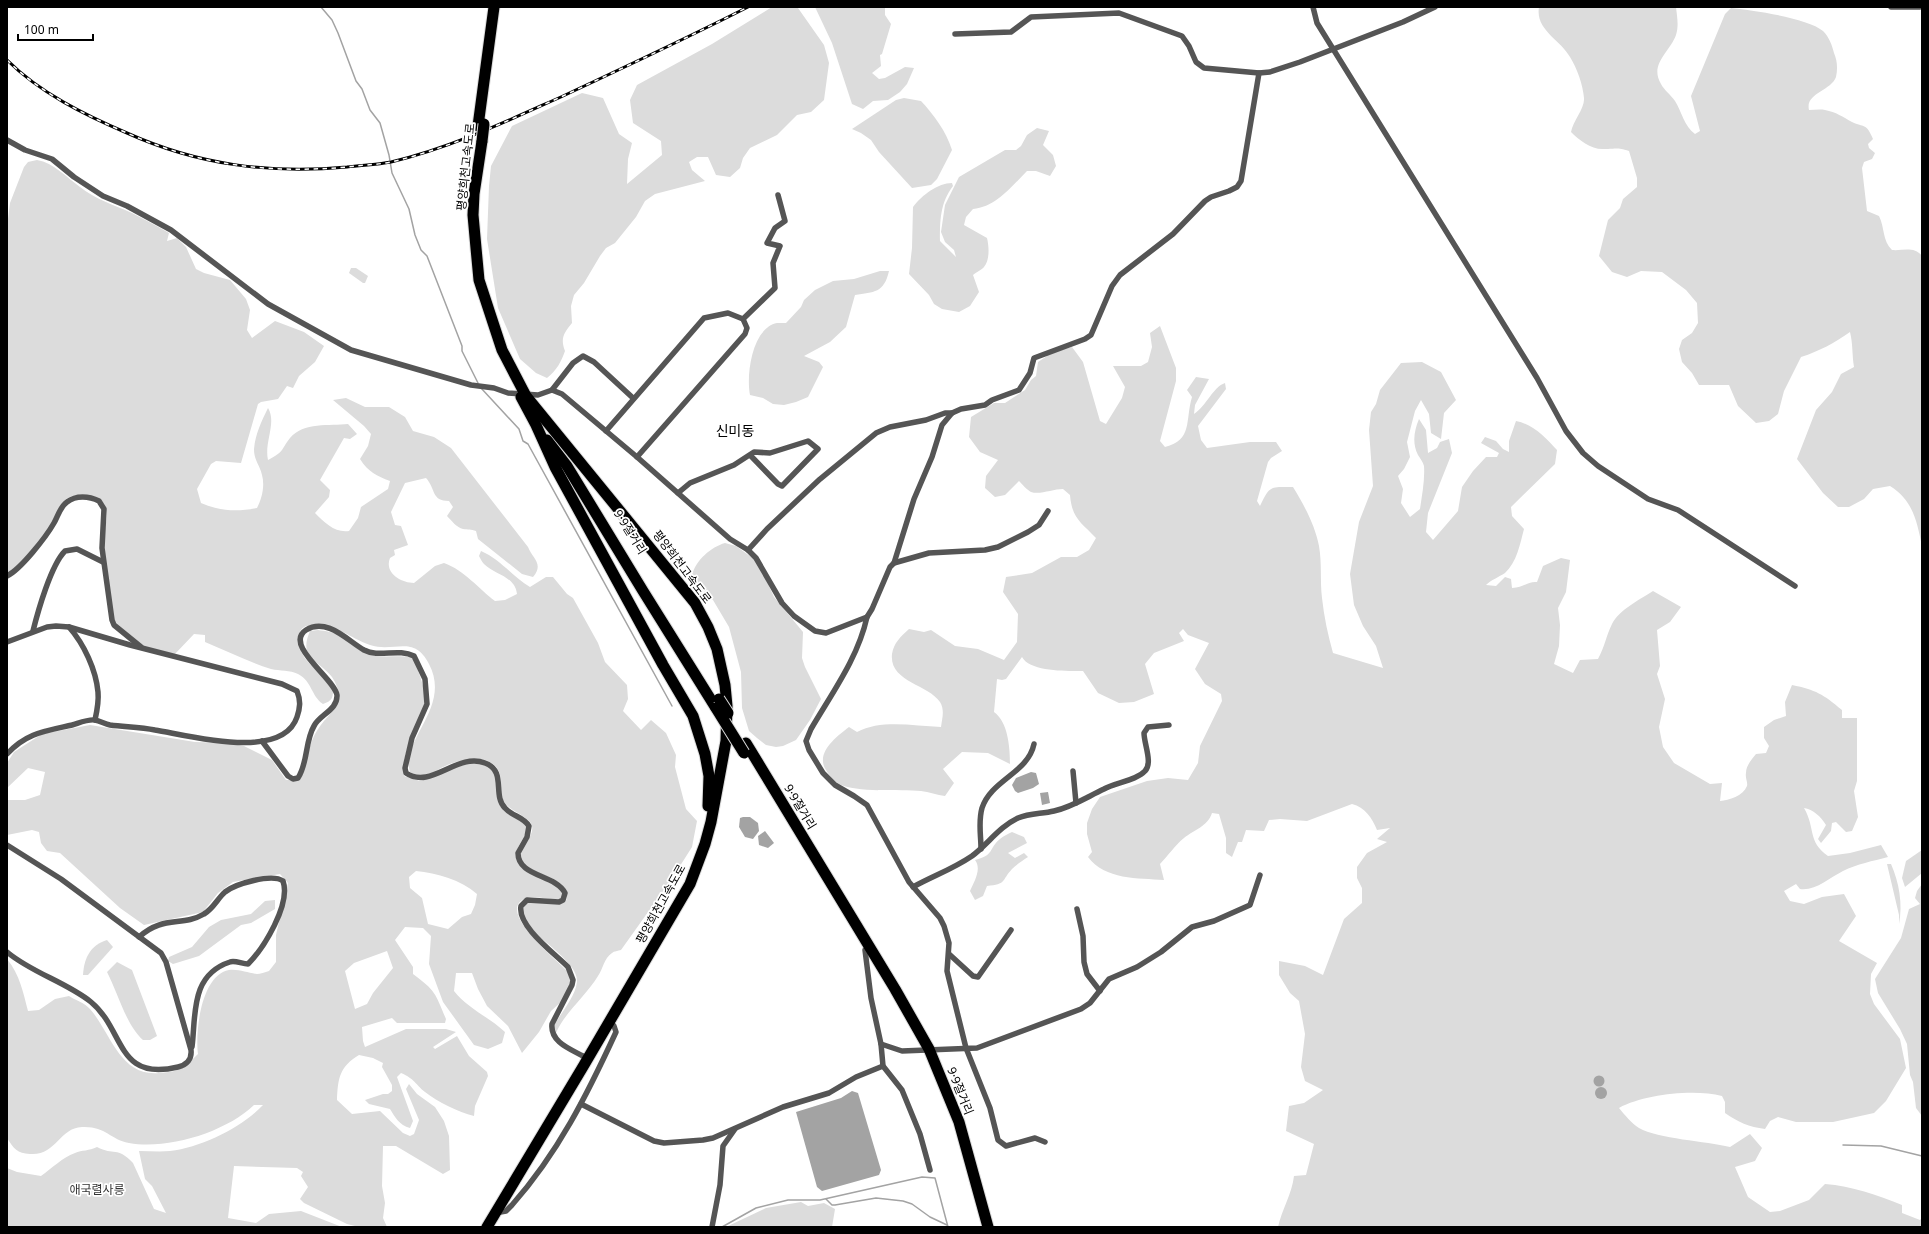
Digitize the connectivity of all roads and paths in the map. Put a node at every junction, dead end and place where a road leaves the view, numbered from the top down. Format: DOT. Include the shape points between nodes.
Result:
graph roads {
  1 [pos="494,7"];
  2 [pos="499,7"];
  3 [pos="1313,7"];
  4 [pos="1435,7"];
  5 [pos="1891,7"];
  6 [pos="1920,7"];
  7 [pos="955,34"];
  8 [pos="1332,48"];
  9 [pos="1259,73"];
  10 [pos="481,125"];
  11 [pos="7,140"];
  12 [pos="778,195"];
  13 [pos="743,319"];
  14 [pos="552,390"];
  15 [pos="522,394"];
  16 [pos="633,398"];
  17 [pos="952,413"];
  18 [pos="547,421"];
  19 [pos="536,425"];
  20 [pos="606,431"];
  21 [pos="750,454"];
  22 [pos="637,457"];
  23 [pos="678,493"];
  24 [pos="1048,511"];
  25 [pos="748,550"];
  26 [pos="103,562"];
  27 [pos="894,563"];
  28 [pos="7,576"];
  29 [pos="1795,586"];
  30 [pos="866,617"];
  31 [pos="69,627"];
  32 [pos="33,631"];
  33 [pos="7,642"];
  34 [pos="142,648"];
  35 [pos="717,703"];
  36 [pos="95,720"];
  37 [pos="1169,725"];
  38 [pos="262,741"];
  39 [pos="1034,744"];
  40 [pos="745,748"];
  41 [pos="7,754"];
  42 [pos="1073,771"];
  43 [pos="1076,803"];
  44 [pos="7,845"];
  45 [pos="981,849"];
  46 [pos="1260,875"];
  47 [pos="913,887"];
  48 [pos="1077,909"];
  49 [pos="1011,930"];
  50 [pos="140,937"];
  51 [pos="864,950"];
  52 [pos="7,952"];
  53 [pos="949,954"];
  54 [pos="1100,991"];
  55 [pos="610,1022"];
  56 [pos="880,1044"];
  57 [pos="966,1048"];
  58 [pos="192,1050"];
  59 [pos="925,1050"];
  60 [pos="583,1056"];
  61 [pos="883,1066"];
  62 [pos="581,1104"];
  63 [pos="736,1127"];
  64 [pos="1045,1142"];
  65 [pos="930,1170"];
  66 [pos="495,1213"];
  67 [pos="483,1227"];
  68 [pos="487,1227"];
  69 [pos="712,1227"];
  70 [pos="982,1227"];
  71 [pos="988,1227"];
  1 -- 10 [label="highway, 평양희천고속도로"];
  2 -- 10 [label="highway, 평양희천고속도로"];
  3 -- 8 [label="street" via="1317,23"];
  4 -- 8 [label="street" via="1403,22"];
  5 -- 6 [label="street"];
  7 -- 9 [label="street" via="1011,32 1032,17 1119,12 1182,36 1196,62 1204,68"];
  8 -- 9 [label="street" via="1300,62"];
  8 -- 29 [label="street" via="1537,378 1566,431 1583,453 1648,499 1678,510"];
  9 -- 17 [label="street" via="1237,187 1205,202 1173,234 1120,275 1112,286 1091,335 1034,358 1030,373 1019,390 985,405"];
  10 -- 15 [label="highway, 평양희천고속도로, bridge" via="473,215 480,280 500,344"];
  11 -- 15 [label="street" via="25,150 52,159 103,196 171,230 268,304 337,344 465,383"];
  12 -- 13 [label="street" via="785,220 774,228 767,243 780,246 773,263 775,288"];
  13 -- 16 [label="street" via="728,313 704,318"];
  13 -- 22 [label="street" via="747,328 745,334"];
  14 -- 15 [label="street" via="538,395"];
  14 -- 16 [label="street" via="573,363 583,356 594,362"];
  14 -- 20 [label="street" via="570,400"];
  15 -- 18 [label="highway, 평양희천고속도로"];
  15 -- 19 [label="highway, 평양희천고속도로"];
  16 -- 20 [label="street"];
  17 -- 25 [label="street" via="890,427 876,433 820,479"];
  17 -- 27 [label="street" via="942,425 914,499"];
  18 -- 35 [label="highway, 9·9절거리"];
  18 -- 55 [label="highway, 평양희천고속도로" via="695,603 708,627 722,666 727,706 726,742 705,844 690,884"];
  19 -- 35 [label="highway, 9·9절거리" via="567,466 647,598"];
  19 -- 60 [label="highway, 평양희천고속도로" via="555,467 693,716 709,776 705,830 687,882"];
  20 -- 22 [label="street"];
  21 -- 21 [label="street" via="782,486 818,449 808,441 770,453 757,451"];
  21 -- 23 [label="street" via="734,465 690,483"];
  22 -- 23 [label="street"];
  23 -- 25 [label="street" via="730,539"];
  24 -- 27 [label="street" via="1039,525 998,547 929,553"];
  25 -- 30 [label="street" via="765,572 782,603 794,616 815,631 826,633"];
  26 -- 28 [label="street" via="101,534 104,509 99,501 90,497 78,498 66,502 45,537"];
  26 -- 32 [label="street" via="77,549 65,551 59,558 43,594"];
  26 -- 34 [label="street" via="114,625"];
  27 -- 30 [label="street"];
  30 -- 47 [label="street" via="863,635 853,658 806,741 823,773 835,785 867,805"];
  31 -- 32 [label="street" via="56,626"];
  31 -- 34 [label="street"];
  31 -- 36 [label="street" via="87,654 96,682 98,700"];
  32 -- 33 [label="street"];
  34 -- 38 [label="street" via="272,681 296,691 300,705 296,721 285,732"];
  35 -- 40 [label="highway, 9·9절거리, bridge"];
  36 -- 38 [label="street" via="203,739"];
  36 -- 41 [label="street" via="37,732"];
  37 -- 43 [label="street" via="1148,727 1146,730 1144,740 1149,761 1144,772 1137,777 1115,783"];
  38 -- 60 [label="street" via="288,776 298,778 314,726 329,712 336,701 337,696 332,684 305,654 302,639 307,630 330,629 369,651 403,652 414,656 425,679 427,704 412,738 406,773 415,778 424,778 456,764 475,761 490,765 497,773 505,809 530,826 518,853 521,864 527,870 559,885 565,893 563,900 559,902 527,900 521,906 520,914 530,930 572,974 572,985 551,1031 556,1039"];
  39 -- 45 [label="street" via="1033,751 1024,762 991,791 982,806"];
  40 -- 51 [label="highway, 9·9절거리"];
  40 -- 59 [label="highway, 9·9절거리" via="891,983"];
  42 -- 43 [label="street"];
  43 -- 45 [label="street" via="1018,818 1002,828"];
  44 -- 50 [label="street" via="62,879"];
  45 -- 47 [label="street" via="954,868"];
  46 -- 54 [label="street" via="1250,905 1214,921 1192,927 1161,952 1137,967 1110,979"];
  47 -- 53 [label="street" via="940,918 948,938"];
  48 -- 54 [label="street" via="1087,974"];
  49 -- 53 [label="street" via="978,977 973,976"];
  50 -- 58 [label="street" via="164,957"];
  50 -- 58 [label="street" via="149,928 157,925 204,914 225,892 236,886 270,878 283,881 284,894 280,910 271,932 255,956 248,964 231,962 219,968 203,982 195,1002"];
  51 -- 56 [label="street"];
  51 -- 59 [label="highway, 9·9절거리"];
  52 -- 58 [label="street" via="92,1003 106,1020 131,1061 153,1069 178,1067 187,1063"];
  53 -- 57 [label="street" via="947,971"];
  54 -- 57 [label="street" via="1081,1009 988,1045"];
  55 -- 62 [label="street" via="616,1032"];
  55 -- 66 [label="highway, 평양희천고속도로"];
  56 -- 59 [label="street" via="902,1050"];
  56 -- 61 [label="street"];
  57 -- 59 [label="street"];
  57 -- 64 [label="street" via="990,1108 998,1140 1006,1146 1035,1138"];
  59 -- 70 [label="highway, 9·9절거리" via="958,1140"];
  59 -- 71 [label="highway, 9·9절거리" via="959,1122"];
  60 -- 67 [label="highway, 평양희천고속도로"];
  61 -- 63 [label="street" via="856,1077 829,1093 782,1107"];
  61 -- 65 [label="street" via="902,1090 920,1134"];
  62 -- 63 [label="street" via="638,1134 664,1143 703,1140"];
  62 -- 66 [label="street" via="561,1141 527,1188 506,1211"];
  63 -- 69 [label="street" via="723,1146 720,1185"];
  66 -- 68 [label="highway, 평양희천고속도로"];
}
